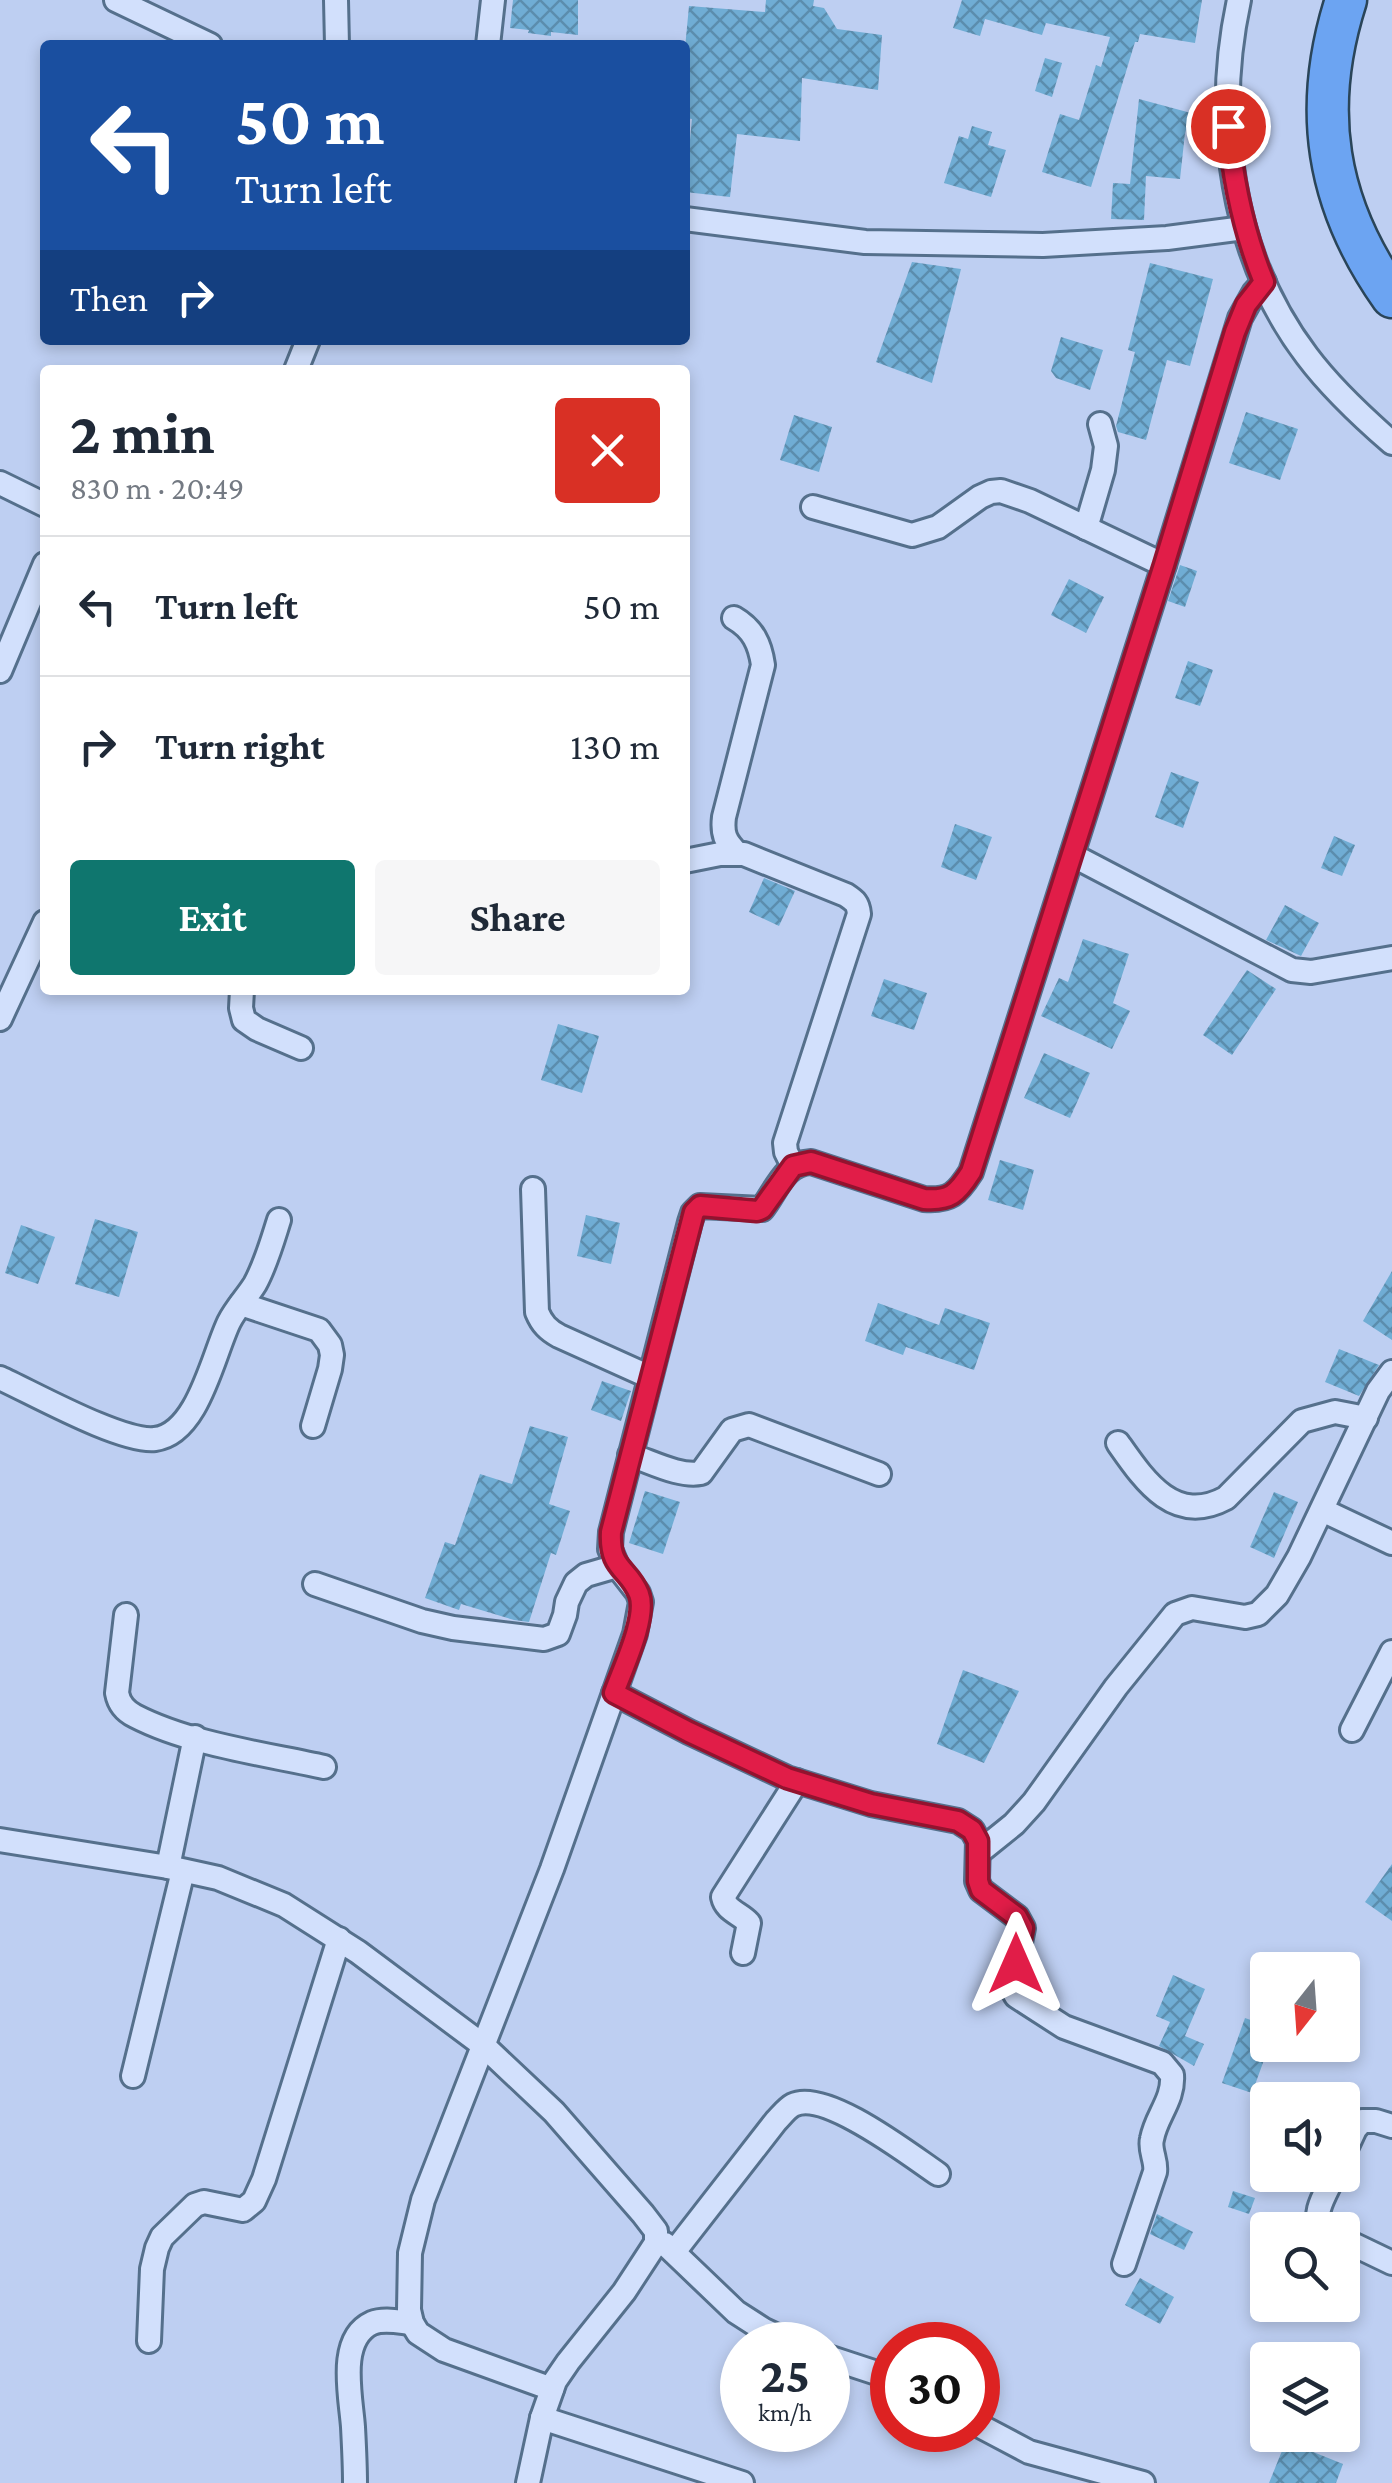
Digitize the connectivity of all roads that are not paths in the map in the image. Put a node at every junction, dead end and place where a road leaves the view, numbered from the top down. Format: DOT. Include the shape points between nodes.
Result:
graph roads {
  1 [pos="116,0"];
  2 [pos="336,0"];
  3 [pos="494,0"];
  4 [pos="1239,0"];
  5 [pos="1346,0"];
  6 [pos="1375,0"];
  7 [pos="200,40"];
  8 [pos="336,40"];
  9 [pos="489,40"];
  10 [pos="690,220"];
  11 [pos="1244,228"];
  12 [pos="1392,251"];
  13 [pos="1264,282"];
  14 [pos="1392,297"];
  15 [pos="1100,424"];
  16 [pos="1392,443"];
  17 [pos="0,483"];
  18 [pos="40,503"];
  19 [pos="812,508"];
  20 [pos="1086,528"];
  21 [pos="1164,565"];
  22 [pos="40,576"];
  23 [pos="734,618"];
  24 [pos="0,671"];
  25 [pos="737,853"];
  26 [pos="1072,855"];
  27 [pos="690,860"];
  28 [pos="40,933"];
  29 [pos="1392,958"];
  30 [pos="242,995"];
  31 [pos="0,1019"];
  32 [pos="301,1048"];
  33 [pos="793,1166"];
  34 [pos="533,1190"];
  35 [pos="280,1220"];
  36 [pos="241,1304"];
  37 [pos="1392,1372"];
  38 [pos="0,1378"];
  39 [pos="650,1378"];
  40 [pos="1366,1418"];
  41 [pos="313,1426"];
  42 [pos="1118,1443"];
  43 [pos="630,1455"];
  44 [pos="879,1474"];
  45 [pos="1322,1510"];
  46 [pos="1392,1543"];
  47 [pos="617,1566"];
  48 [pos="316,1584"];
  49 [pos="126,1615"];
  50 [pos="1392,1652"];
  51 [pos="614,1693"];
  52 [pos="1352,1730"];
  53 [pos="195,1737"];
  54 [pos="324,1766"];
  55 [pos="798,1781"];
  56 [pos="0,1840"];
  57 [pos="978,1853"];
  58 [pos="176,1869"];
  59 [pos="340,1939"];
  60 [pos="743,1953"];
  61 [pos="484,2046"];
  62 [pos="133,2076"];
  63 [pos="1360,2123"];
  64 [pos="1392,2126"];
  65 [pos="938,2174"];
  66 [pos="666,2244"];
  67 [pos="1360,2248"];
  68 [pos="1392,2263"];
  69 [pos="1124,2264"];
  70 [pos="752,2322"];
  71 [pos="412,2323"];
  72 [pos="149,2341"];
  73 [pos="552,2388"];
  74 [pos="542,2418"];
  75 [pos="1000,2437"];
  76 [pos="355,2483"];
  77 [pos="528,2483"];
  78 [pos="742,2483"];
  79 [pos="1143,2483"];
  1 -- 7 [label="street"];
  2 -- 8 [label="street"];
  3 -- 9 [label="street"];
  4 -- 11 [label="street" via="1228,126"];
  5 -- 14 [label="highway" via="1328,83 1328,140 1349,223"];
  6 -- 12 [label="highway" via="1357,64 1355,130 1368,196"];
  10 -- 11 [label="street" via="865,242 1004,245"];
  11 -- 13 [label="street"];
  13 -- 16 [label="street" via="1308,358"];
  13 -- 21 [label="street" via="1240,318"];
  15 -- 20 [label="street" via="1103,470"];
  17 -- 18 [label="street"];
  19 -- 20 [label="street" via="912,535 938,528 980,497 1001,492"];
  20 -- 21 [label="street"];
  21 -- 26 [label="street"];
  22 -- 24 [label="street"];
  23 -- 25 [label="street" via="752,632 764,665 722,830"];
  25 -- 27 [label="street"];
  25 -- 33 [label="street" via="846,895 858,907 785,1143"];
  26 -- 29 [label="street" via="1292,970"];
  26 -- 33 [label="street" via="963,1185 942,1200 924,1199 811,1162"];
  28 -- 31 [label="street"];
  30 -- 32 [label="street" via="244,1020"];
  33 -- 39 [label="street" via="762,1209 700,1206 694,1212"];
  34 -- 39 [label="street" via="541,1321"];
  35 -- 36 [label="street"];
  36 -- 38 [label="street" via="192,1410 158,1439 97,1424"];
  36 -- 41 [label="street" via="319,1330 330,1345"];
  37 -- 40 [label="street"];
  39 -- 43 [label="street"];
  40 -- 42 [label="street" via="1335,1412 1302,1420 1211,1506 1189,1506 1156,1492"];
  40 -- 45 [label="street"];
  43 -- 44 [label="street" via="701,1473 732,1430 749,1424"];
  43 -- 47 [label="street" via="611,1532"];
  45 -- 46 [label="street"];
  45 -- 57 [label="street" via="1286,1582 1258,1614 1192,1608 1171,1617 1034,1802"];
  47 -- 48 [label="street" via="580,1579 558,1634 544,1639 422,1621"];
  47 -- 51 [label="street" via="638,1593 641,1612"];
  49 -- 53 [label="street" via="118,1701 133,1716"];
  50 -- 52 [label="street"];
  51 -- 55 [label="street"];
  51 -- 61 [label="street"];
  53 -- 54 [label="street"];
  53 -- 58 [label="street"];
  55 -- 57 [label="street" via="958,1821 977,1835"];
  55 -- 60 [label="street" via="723,1896 749,1923"];
  56 -- 58 [label="street"];
  57 -- 69 [label="street" via="981,1890 1023,1928 1011,1987 1016,1996 1064,2027 1162,2063 1172,2075 1151,2140 1156,2172"];
  58 -- 59 [label="street" via="250,1890"];
  58 -- 62 [label="street"];
  59 -- 61 [label="street"];
  59 -- 72 [label="street" via="254,2201 243,2210 195,2205 162,2237 152,2269"];
  61 -- 66 [label="street" via="554,2112"];
  61 -- 71 [label="street" via="412,2238"];
  63 -- 64 [label="street"];
  65 -- 66 [label="street" via="844,2112 799,2103"];
  66 -- 70 [label="street"];
  66 -- 73 [label="street" via="644,2263"];
  67 -- 68 [label="street"];
  71 -- 73 [label="street" via="444,2350"];
  71 -- 76 [label="street" via="368,2325 352,2350"];
  73 -- 74 [label="street"];
  74 -- 77 [label="street"];
  74 -- 78 [label="street"];
  75 -- 79 [label="street" via="1029,2452"];
}
